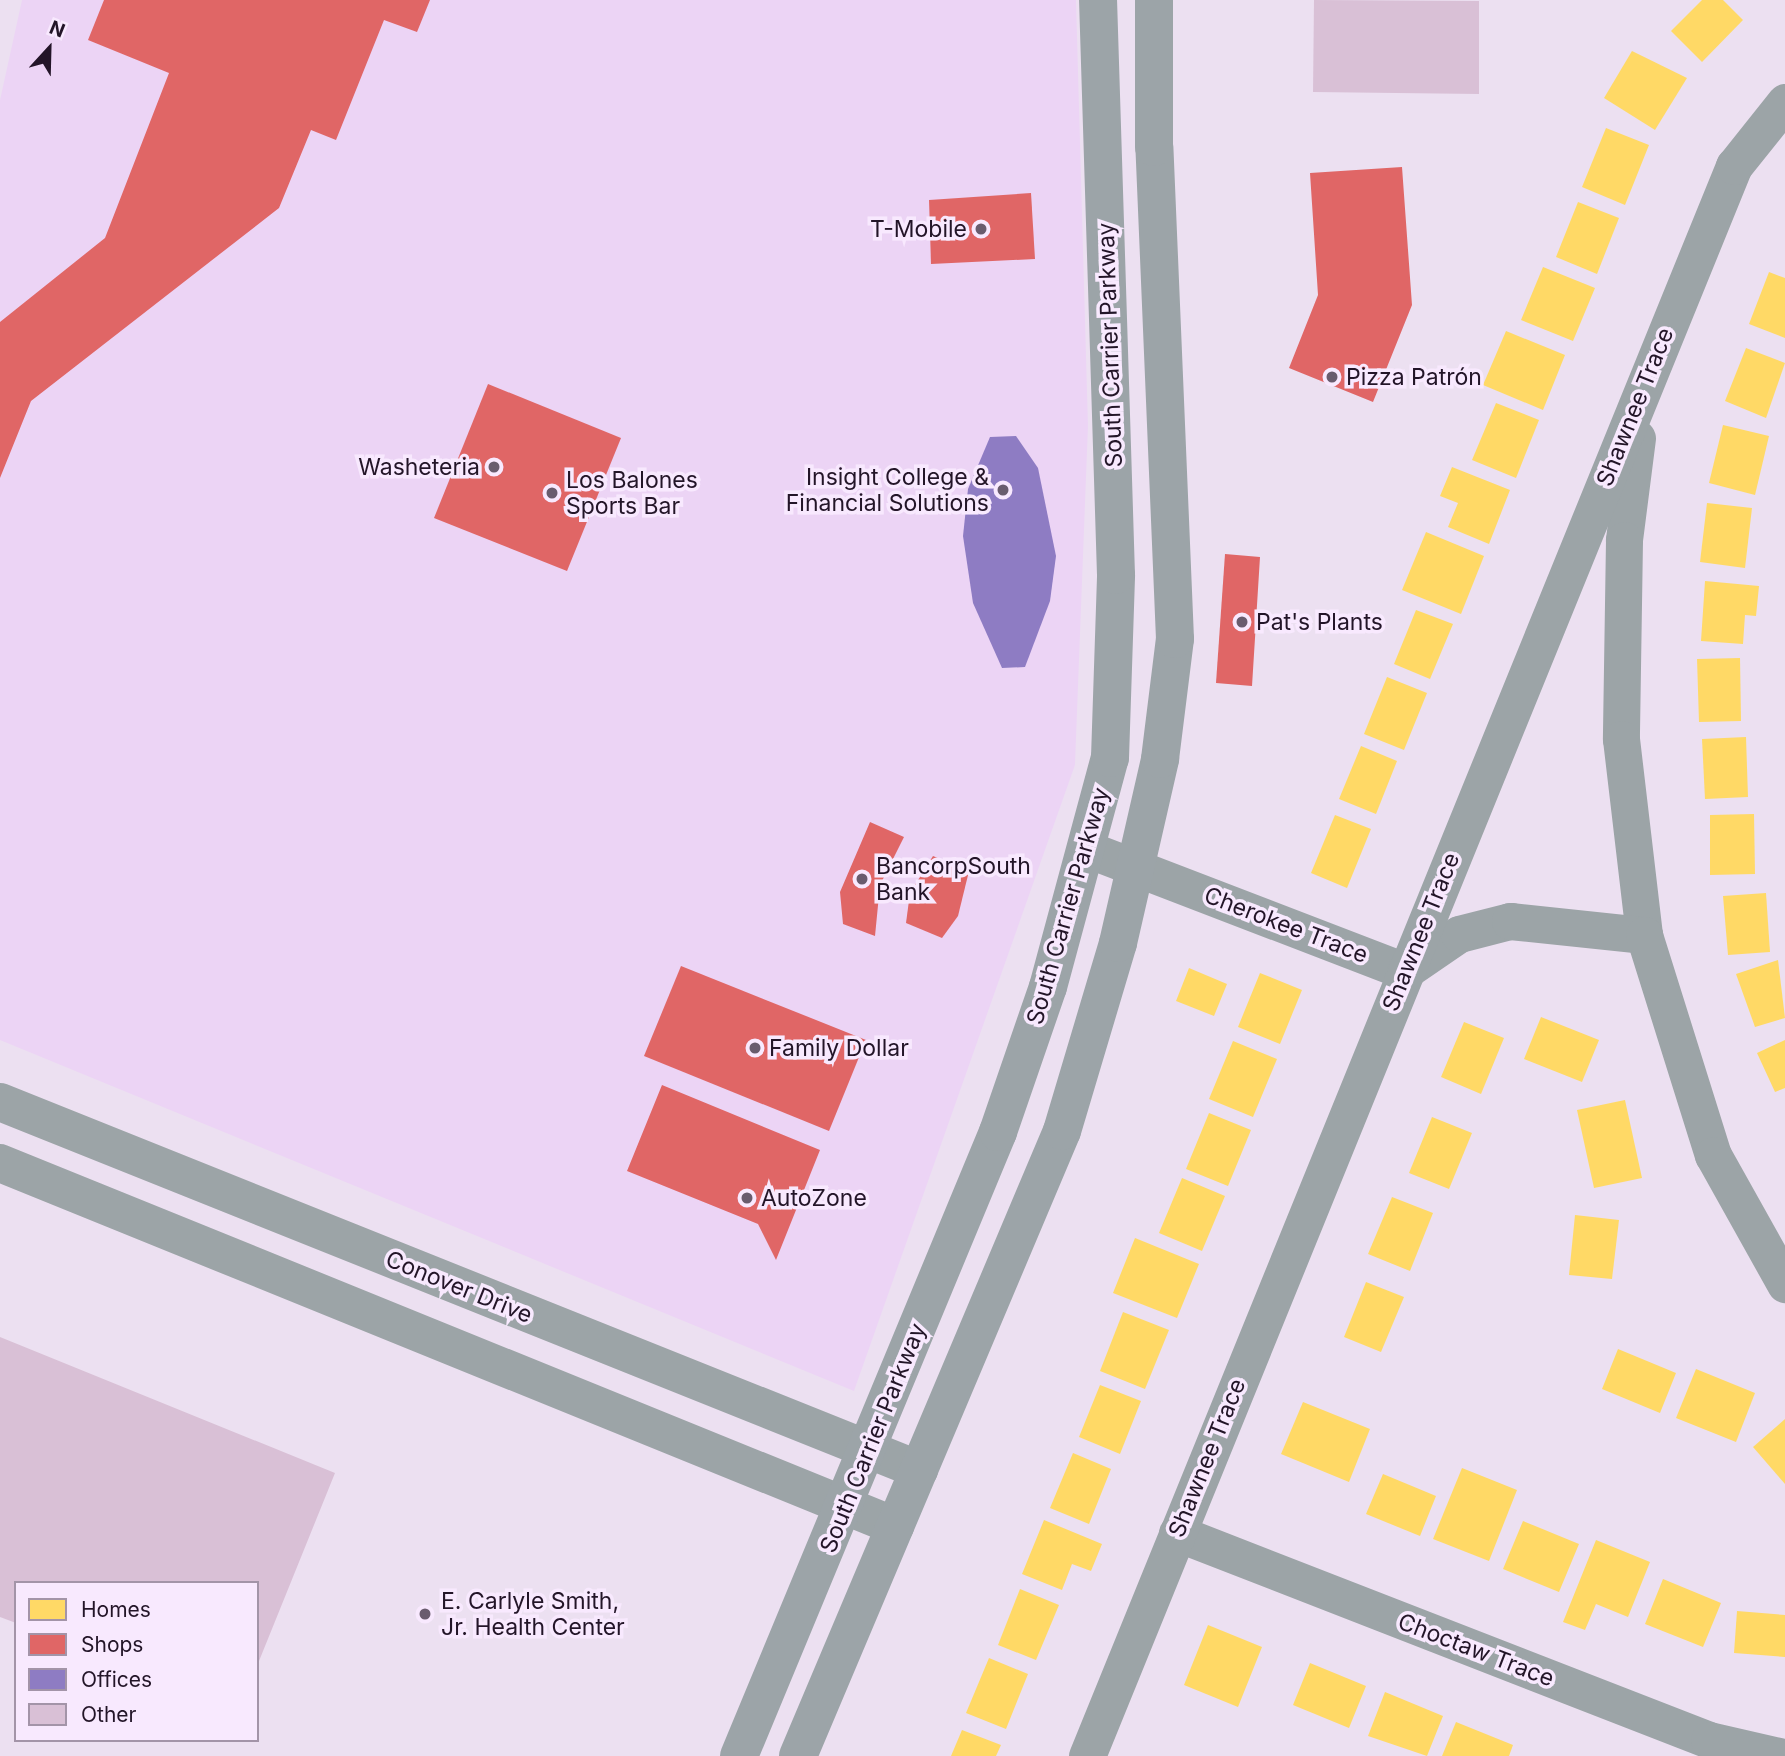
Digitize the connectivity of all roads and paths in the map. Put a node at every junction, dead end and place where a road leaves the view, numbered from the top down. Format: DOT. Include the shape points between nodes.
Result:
graph roads {
  1 [pos="1098,0"];
  2 [pos="1154,0"];
  3 [pos="1777,109"];
  4 [pos="1643,389"];
  5 [pos="1087,849"];
  6 [pos="1136,867"];
  7 [pos="1644,935"];
  8 [pos="1405,971"];
  9 [pos="0,1102"];
  10 [pos="0,1163"];
  11 [pos="1785,1284"];
  12 [pos="867,1451"];
  13 [pos="919,1470"];
  14 [pos="845,1506"];
  15 [pos="895,1526"];
  16 [pos="1177,1533"];
  17 [pos="739,1756"];
  18 [pos="798,1756"];
  19 [pos="1087,1756"];
  20 [pos="1779,1756"];
  1 -- 5 [label="main road, South Carrier Parkway" via="1116,575 1110,758"];
  2 -- 6 [label="main road" via="1175,639 1160,759"];
  3 -- 4 [label="street, Shawnee Trace" via="1734,166"];
  4 -- 7 [label="street" via="1624,540 1620,739"];
  4 -- 8 [label="street, Shawnee Trace"];
  5 -- 6 [label="street, Cherokee Trace"];
  5 -- 12 [label="main road, South Carrier Parkway" via="998,1132"];
  6 -- 8 [label="street, Cherokee Trace"];
  6 -- 13 [label="main road" via="1062,1131"];
  7 -- 8 [label="street" via="1510,921 1460,934"];
  7 -- 11 [label="street" via="1713,1155"];
  8 -- 16 [label="street, Shawnee Trace"];
  9 -- 12 [label="street, Conover Drive"];
  10 -- 14 [label="street"];
  12 -- 13 [label="street, Conover Drive"];
  12 -- 14 [label="main road, South Carrier Parkway"];
  13 -- 15 [label="main road"];
  14 -- 15 [label="street"];
  14 -- 17 [label="main road, South Carrier Parkway"];
  15 -- 18 [label="main road"];
  16 -- 19 [label="street, Shawnee Trace"];
  16 -- 20 [label="street, Choctaw Trace" via="1709,1740"];
}
